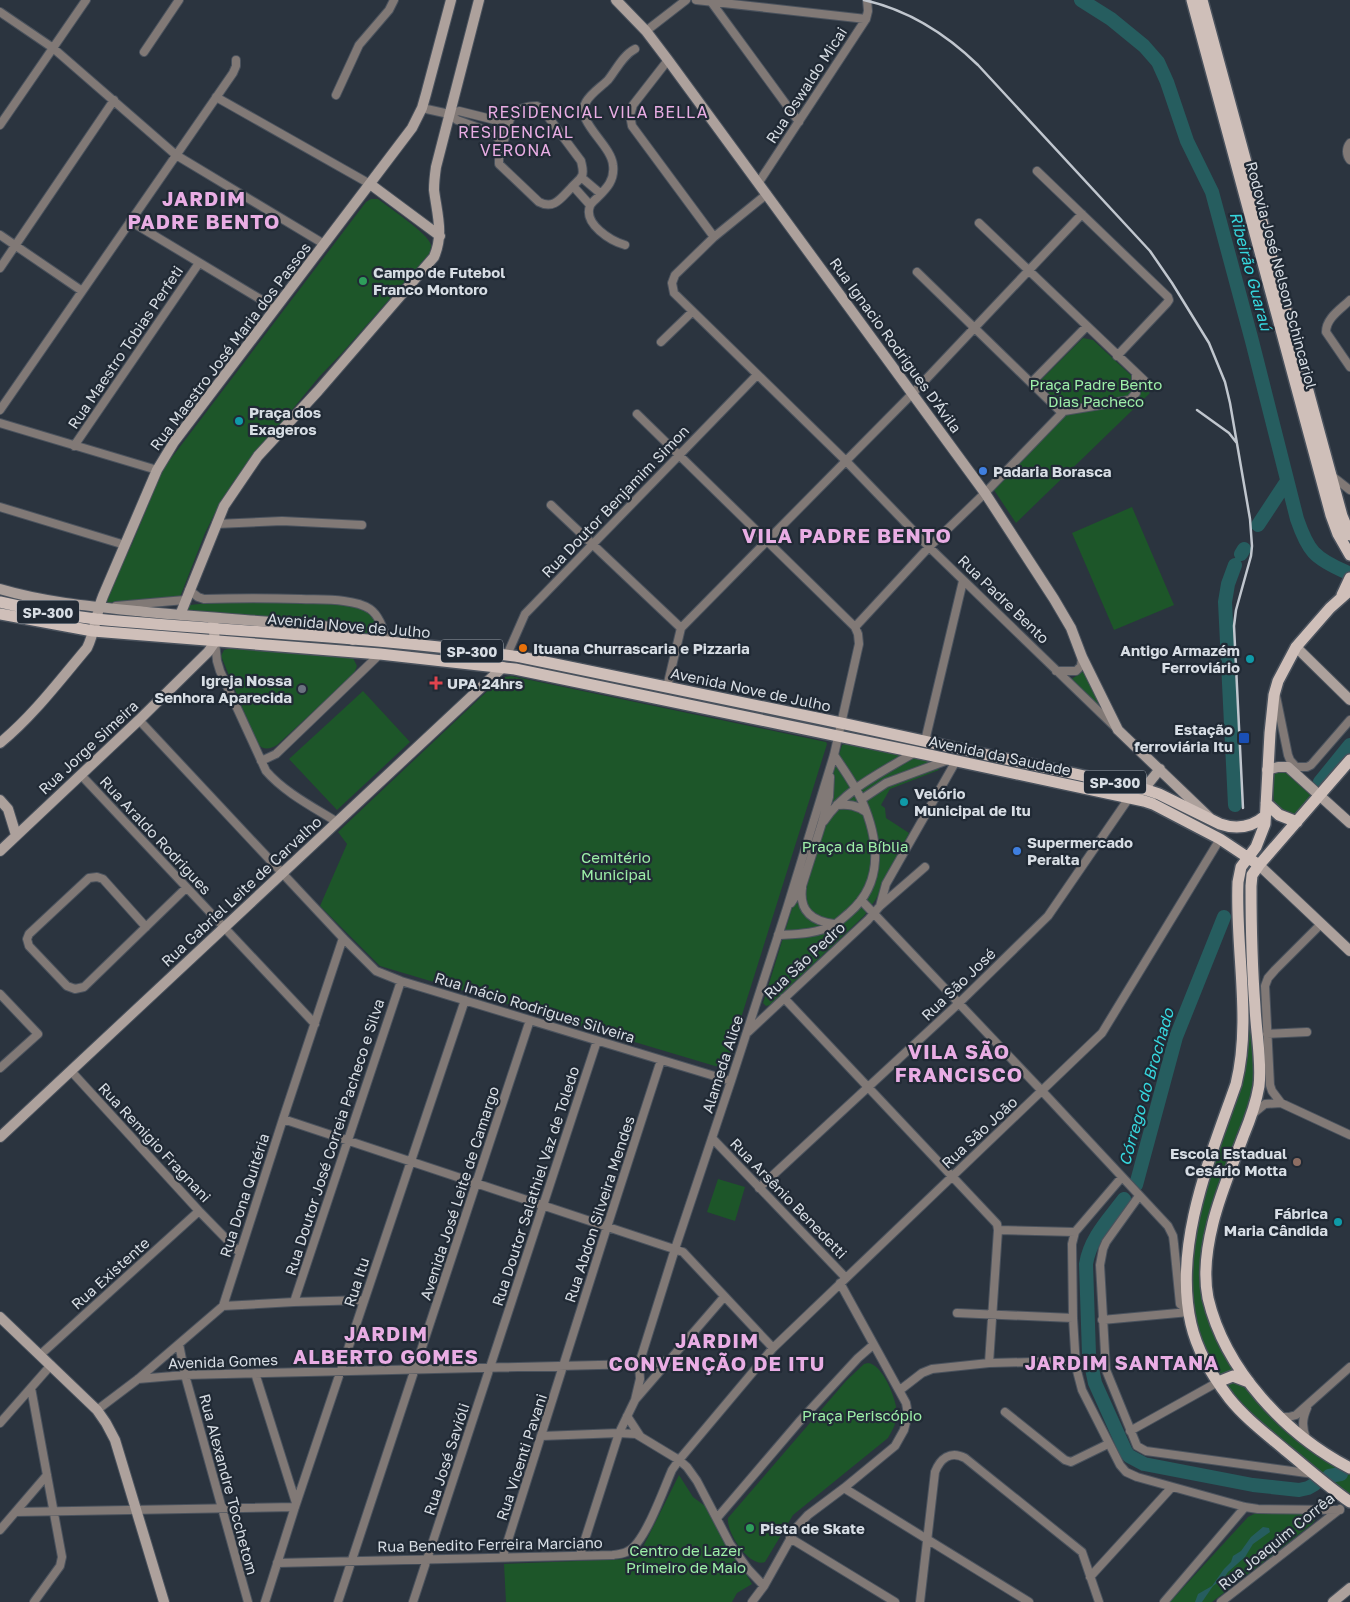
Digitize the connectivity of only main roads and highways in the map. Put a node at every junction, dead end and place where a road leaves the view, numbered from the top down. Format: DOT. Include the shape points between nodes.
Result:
graph roads {
  1 [pos="1192,0"];
  2 [pos="1202,0"];
  3 [pos="1350,535"];
  4 [pos="1350,555"];
  5 [pos="1350,578"];
  6 [pos="1346,594"];
  7 [pos="0,602"];
  8 [pos="0,614"];
  9 [pos="507,655"];
  10 [pos="541,662"];
  11 [pos="485,665"];
  12 [pos="503,667"];
  13 [pos="841,723"];
  14 [pos="838,736"];
  15 [pos="956,748"];
  16 [pos="915,752"];
  17 [pos="1350,760"];
  18 [pos="1266,803"];
  19 [pos="1265,816"];
  20 [pos="1297,822"];
  21 [pos="1248,857"];
  22 [pos="1259,865"];
  23 [pos="1218,1382"];
  24 [pos="1249,1382"];
  25 [pos="1350,1468"];
  26 [pos="1349,1501"];
  1 -- 4 [label="main road, Rodovia José Nelson Schincariol" via="1331,515"];
  2 -- 3 [label="main road, Rodovia José Nelson Schincariol" via="1342,516"];
  5 -- 6 [label="main road"];
  6 -- 18 [label="main road" via="1296,648 1280,674 1275,691"];
  7 -- 9 [label="main road, Avenida Nove de Julho / SP-300" via="96,619"];
  8 -- 11 [label="main road, Avenida Nove de Julho / SP-300" via="93,631"];
  9 -- 10 [label="main road, Avenida Nove de Julho / SP-300"];
  9 -- 11 [label="main road" via="503,661"];
  10 -- 12 [label="main road" via="515,660"];
  10 -- 13 [label="main road, Avenida Nove de Julho / SP-300"];
  11 -- 12 [label="main road, Avenida Nove de Julho / SP-300"];
  12 -- 14 [label="main road, Avenida Nove de Julho / SP-300"];
  13 -- 15 [label="main road, Avenida da Saudade / SP-300"];
  14 -- 16 [label="main road, Avenida da Saudade / SP-300"];
  15 -- 16 [label="main road" via="926,746"];
  15 -- 19 [label="main road, Avenida da Saudade / SP-300" via="1144,788 1230,827 1254,824"];
  16 -- 21 [label="main road, Avenida da Saudade / SP-300" via="1153,804"];
  17 -- 20 [label="main road"];
  18 -- 19 [label="main road"];
  18 -- 20 [label="main road" via="1279,815"];
  19 -- 21 [label="main road" via="1264,830"];
  20 -- 22 [label="main road"];
  21 -- 22 [label="main road, Avenida da Saudade / SP-300"];
  21 -- 23 [label="main road" via="1241,867 1237,891 1241,1059 1236,1084 1205,1173 1192,1226 1187,1265 1191,1325 1199,1348"];
  22 -- 24 [label="main road" via="1251,880 1259,1075 1257,1095 1213,1222 1206,1265 1208,1297 1216,1322 1230,1353"];
  23 -- 24 [label="main road" via="1233,1376"];
  23 -- 26 [label="main road" via="1245,1415"];
  24 -- 25 [label="main road" via="1306,1440"];
}
